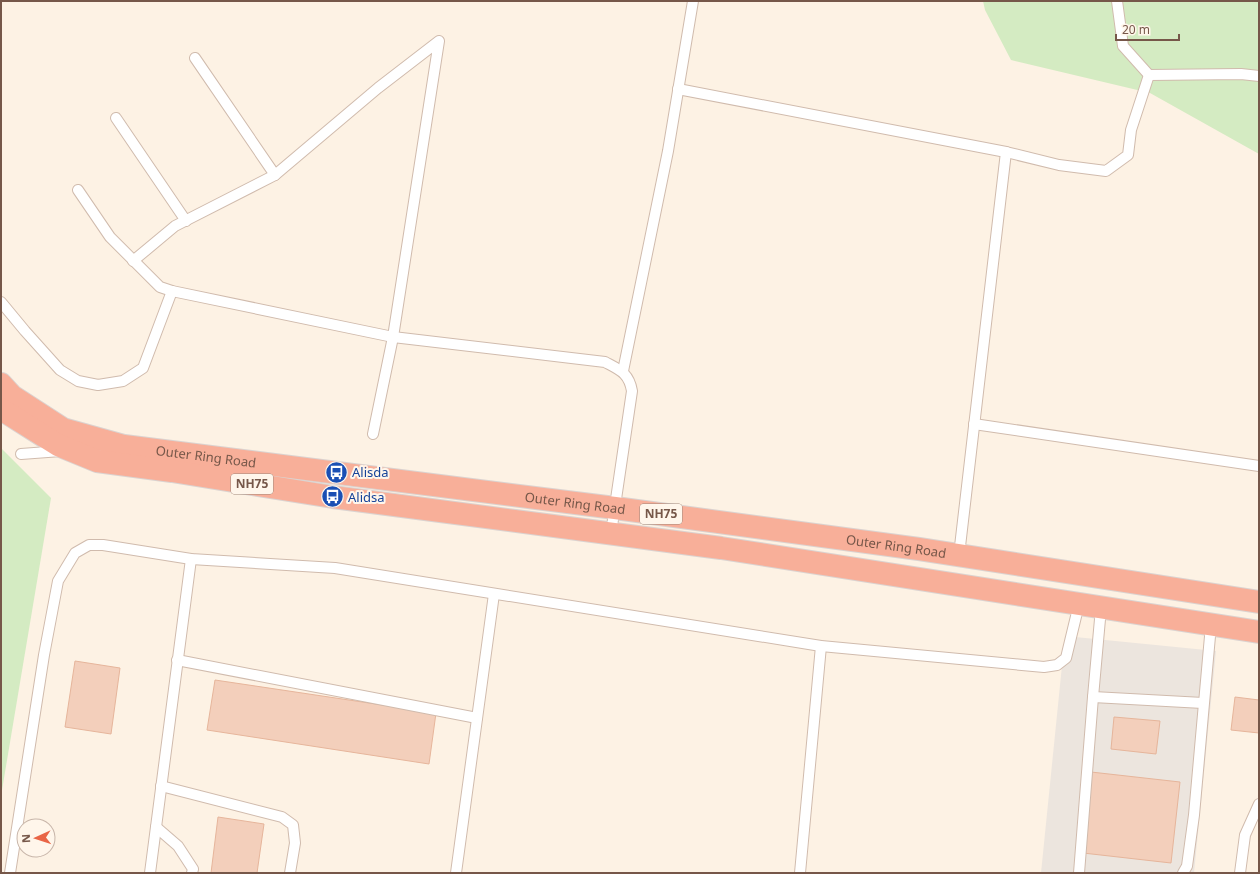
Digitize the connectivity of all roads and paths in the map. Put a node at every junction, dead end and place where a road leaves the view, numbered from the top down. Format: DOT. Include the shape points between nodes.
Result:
graph roads {
  1 [pos="693,1"];
  2 [pos="1117,1"];
  3 [pos="195,58"];
  4 [pos="1149,75"];
  5 [pos="1259,76"];
  6 [pos="678,88"];
  7 [pos="116,118"];
  8 [pos="1006,152"];
  9 [pos="275,175"];
  10 [pos="78,190"];
  11 [pos="186,221"];
  12 [pos="133,261"];
  13 [pos="172,291"];
  14 [pos="1,302"];
  15 [pos="393,337"];
  16 [pos="623,372"];
  17 [pos="1,384"];
  18 [pos="1,409"];
  19 [pos="974,424"];
  20 [pos="373,434"];
  21 [pos="71,450"];
  22 [pos="21,454"];
  23 [pos="1259,466"];
  24 [pos="615,508"];
  25 [pos="611,533"];
  26 [pos="959,555"];
  27 [pos="190,559"];
  28 [pos="494,594"];
  29 [pos="1259,602"];
  30 [pos="1079,604"];
  31 [pos="1101,608"];
  32 [pos="1211,625"];
  33 [pos="1259,632"];
  34 [pos="821,646"];
  35 [pos="178,660"];
  36 [pos="1093,697"];
  37 [pos="1204,703"];
  38 [pos="477,718"];
  39 [pos="161,786"];
  40 [pos="1259,804"];
  41 [pos="156,827"];
  42 [pos="10,873"];
  43 [pos="150,873"];
  44 [pos="192,873"];
  45 [pos="290,873"];
  46 [pos="456,873"];
  47 [pos="800,873"];
  48 [pos="1079,873"];
  49 [pos="1183,873"];
  50 [pos="1240,873"];
  1 -- 6 [label="lane"];
  2 -- 4 [label="lane" via="1123,46"];
  3 -- 9 [label="lane"];
  4 -- 5 [label="lane"];
  4 -- 8 [label="lane" via="1131,130 1128,155 1106,171 1059,165"];
  6 -- 8 [label="lane"];
  6 -- 16 [label="lane" via="668,151"];
  7 -- 11 [label="lane"];
  8 -- 19 [label="lane"];
  9 -- 11 [label="lane"];
  9 -- 15 [label="lane" via="378,88 439,41"];
  10 -- 12 [label="lane" via="110,237"];
  11 -- 12 [label="lane" via="176,226"];
  12 -- 13 [label="lane" via="160,287"];
  13 -- 14 [label="lane" via="143,368 123,381 98,385 78,381 60,370"];
  13 -- 15 [label="lane"];
  15 -- 16 [label="lane" via="605,362"];
  15 -- 20 [label="lane"];
  16 -- 24 [label="lane" via="631,382 632,391"];
  17 -- 24 [label="highway, Outer Ring Road / NH75" via="12,396 63,429 124,446"];
  18 -- 21 [label="highway, Outer Ring Road / NH75" via="58,445"];
  19 -- 23 [label="lane"];
  19 -- 26 [label="lane"];
  21 -- 22 [label="lane"];
  21 -- 25 [label="highway, Outer Ring Road / NH75" via="97,461 333,497"];
  24 -- 25 [label="lane"];
  24 -- 26 [label="highway, Outer Ring Road / NH75"];
  25 -- 30 [label="highway, Outer Ring Road / NH75"];
  26 -- 29 [label="highway, Outer Ring Road / NH75"];
  27 -- 28 [label="lane" via="335,568"];
  27 -- 35 [label="lane"];
  27 -- 42 [label="lane" via="89,545 75,553 58,581"];
  28 -- 34 [label="lane"];
  28 -- 38 [label="lane"];
  30 -- 31 [label="highway, Outer Ring Road / NH75"];
  30 -- 34 [label="lane" via="1066,658 1057,665 1044,667"];
  31 -- 32 [label="highway, Outer Ring Road / NH75"];
  31 -- 36 [label="lane"];
  32 -- 33 [label="highway, Outer Ring Road / NH75"];
  32 -- 37 [label="lane"];
  34 -- 47 [label="lane"];
  35 -- 38 [label="lane"];
  35 -- 39 [label="lane"];
  36 -- 37 [label="lane"];
  36 -- 48 [label="lane"];
  37 -- 49 [label="lane" via="1194,815 1187,866"];
  38 -- 46 [label="lane"];
  39 -- 41 [label="lane"];
  39 -- 45 [label="lane" via="282,817 293,825 295,843"];
  40 -- 50 [label="lane" via="1245,835"];
  41 -- 43 [label="lane"];
  41 -- 44 [label="lane" via="178,846 193,869"];
}
